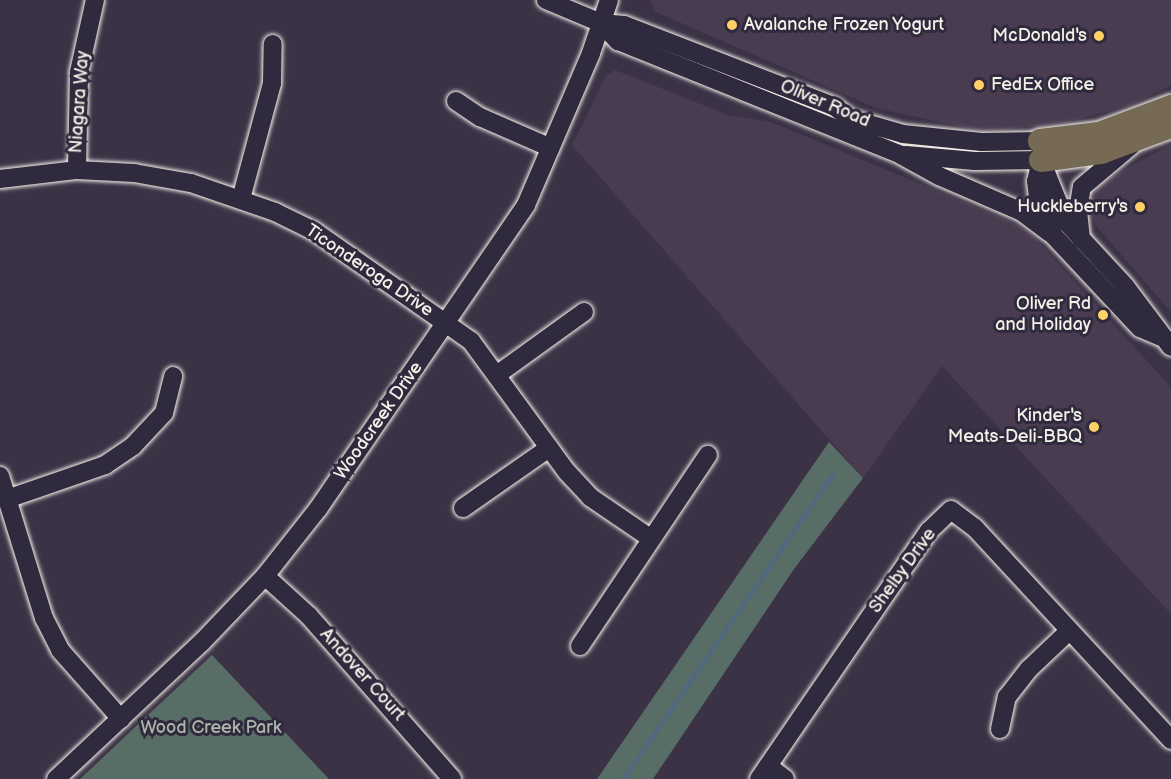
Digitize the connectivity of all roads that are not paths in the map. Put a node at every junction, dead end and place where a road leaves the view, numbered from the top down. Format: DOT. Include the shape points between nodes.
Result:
graph roads {
  1 [pos="95,0"];
  2 [pos="546,0"];
  3 [pos="609,0"];
  4 [pos="601,23"];
  5 [pos="273,44"];
  6 [pos="456,102"];
  7 [pos="1171,107"];
  8 [pos="1171,126"];
  9 [pos="1137,141"];
  10 [pos="551,148"];
  11 [pos="1040,151"];
  12 [pos="901,155"];
  13 [pos="77,170"];
  14 [pos="0,179"];
  15 [pos="241,199"];
  16 [pos="1054,236"];
  17 [pos="1081,239"];
  18 [pos="584,312"];
  19 [pos="447,323"];
  20 [pos="1166,342"];
  21 [pos="498,374"];
  22 [pos="172,376"];
  23 [pos="549,448"];
  24 [pos="708,455"];
  25 [pos="0,476"];
  26 [pos="7,499"];
  27 [pos="463,508"];
  28 [pos="650,538"];
  29 [pos="265,576"];
  30 [pos="1069,631"];
  31 [pos="580,646"];
  32 [pos="121,719"];
  33 [pos="1000,729"];
  34 [pos="1171,740"];
  35 [pos="763,773"];
  36 [pos="56,779"];
  37 [pos="452,779"];
  38 [pos="785,779"];
  1 -- 13 [label="street, Niagara Way" via="79,72"];
  2 -- 4 [label="street, Oliver Road"];
  3 -- 4 [label="street, Woodcreek Drive"];
  4 -- 10 [label="street, Woodcreek Drive"];
  4 -- 11 [label="street, Oliver Road" via="624,25 835,107 851,119 903,134"];
  4 -- 12 [label="street, Oliver Road" via="618,41"];
  5 -- 15 [label="street" via="272,83 265,119"];
  6 -- 10 [label="street" via="480,117"];
  7 -- 11 [label="main road"];
  8 -- 9 [label="main road"];
  9 -- 11 [label="main road" via="1064,160"];
  9 -- 17 [label="street" via="1082,187 1078,211"];
  10 -- 19 [label="street, Woodcreek Drive" via="526,205"];
  11 -- 12 [label="street, Oliver Road" via="975,161"];
  11 -- 16 [label="street, Oliver Road" via="1036,181 1039,204"];
  11 -- 17 [label="street, Oliver Road" via="1066,222"];
  12 -- 16 [label="street, Oliver Road" via="1022,212"];
  13 -- 14 [label="street, Ticonderoga Drive"];
  13 -- 15 [label="street, Ticonderoga Drive" via="168,178"];
  15 -- 19 [label="street, Ticonderoga Drive" via="314,231"];
  16 -- 20 [label="street, Oliver Road" via="1140,328"];
  17 -- 20 [label="street, Oliver Road"];
  18 -- 21 [label="street"];
  19 -- 21 [label="street, Ticonderoga Drive" via="471,340"];
  19 -- 29 [label="street, Woodcreek Drive" via="318,509"];
  21 -- 23 [label="street, Ticonderoga Drive"];
  22 -- 26 [label="street" via="164,413 133,446 105,465"];
  23 -- 27 [label="street"];
  23 -- 28 [label="street, Ticonderoga Drive" via="590,497"];
  24 -- 28 [label="street"];
  25 -- 26 [label="street"];
  26 -- 32 [label="street" via="44,618 60,650"];
  28 -- 31 [label="street"];
  29 -- 32 [label="street, Woodcreek Drive"];
  29 -- 37 [label="street, Andover Court" via="309,616"];
  30 -- 33 [label="street" via="1029,669 1007,697"];
  30 -- 34 [label="street, Shelby Drive"];
  30 -- 35 [label="street, Shelby Drive" via="975,528 951,510 929,531"];
  32 -- 36 [label="street, Woodcreek Drive"];
  35 -- 38 [label="street"];
}
